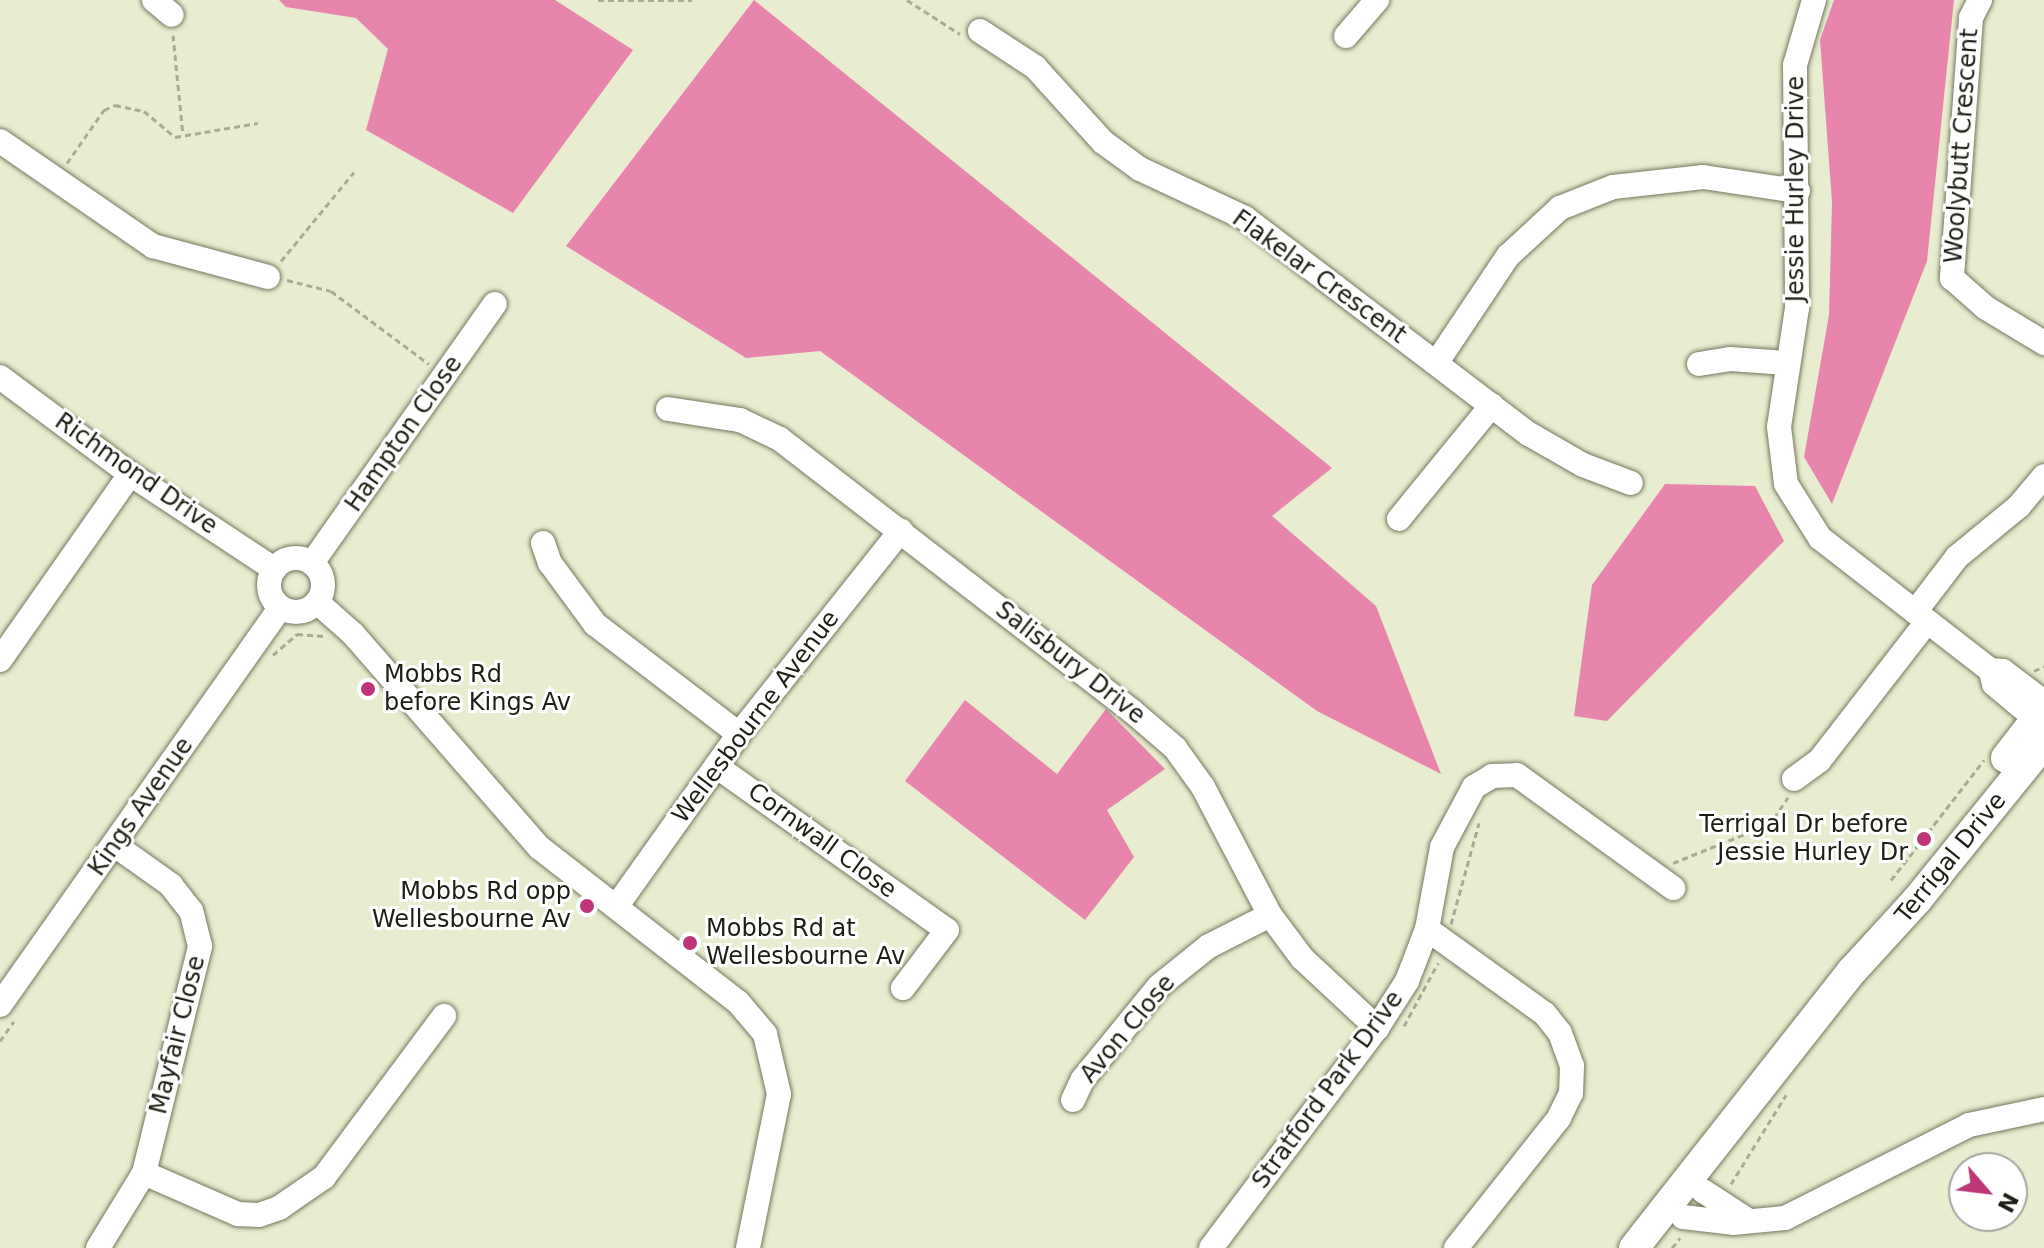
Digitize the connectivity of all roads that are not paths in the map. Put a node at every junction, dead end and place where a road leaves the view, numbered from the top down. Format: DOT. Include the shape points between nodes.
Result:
graph roads {
  1 [pos="1377,0"];
  2 [pos="1814,0"];
  3 [pos="1980,0"];
  4 [pos="980,31"];
  5 [pos="1346,36"];
  6 [pos="0,141"];
  7 [pos="1798,191"];
  8 [pos="268,277"];
  9 [pos="495,304"];
  10 [pos="2044,343"];
  11 [pos="1437,362"];
  12 [pos="1787,363"];
  13 [pos="1699,364"];
  14 [pos="0,377"];
  15 [pos="1492,405"];
  16 [pos="668,409"];
  17 [pos="130,474"];
  18 [pos="2044,476"];
  19 [pos="1631,483"];
  20 [pos="1399,519"];
  21 [pos="901,530"];
  22 [pos="543,543"];
  23 [pos="312,563"];
  24 [pos="274,569"];
  25 [pos="317,602"];
  26 [pos="280,608"];
  27 [pos="1921,617"];
  28 [pos="0,660"];
  29 [pos="2043,719"];
  30 [pos="739,734"];
  31 [pos="716,766"];
  32 [pos="1794,779"];
  33 [pos="115,845"];
  34 [pos="1673,888"];
  35 [pos="616,907"];
  36 [pos="1270,915"];
  37 [pos="1427,929"];
  38 [pos="1853,970"];
  39 [pos="903,988"];
  40 [pos="9,1010"];
  41 [pos="444,1016"];
  42 [pos="1377,1028"];
  43 [pos="1800,1041"];
  44 [pos="1073,1100"];
  45 [pos="2044,1109"];
  46 [pos="144,1173"];
  47 [pos="1703,1191"];
  48 [pos="1677,1209"];
  49 [pos="1751,1222"];
  50 [pos="98,1248"];
  51 [pos="748,1248"];
  52 [pos="1211,1248"];
  53 [pos="1456,1248"];
  54 [pos="1634,1248"];
  55 [pos="1657,1248"];
  1 -- 5 [label="street"];
  2 -- 7 [label="street, Jessie Hurley Drive" via="1797,51"];
  3 -- 10 [label="street, Woolybutt Crescent" via="1971,18 1952,278 1986,308"];
  4 -- 11 [label="street, Flakelar Crescent" via="1035,67 1103,142 1140,169 1245,218"];
  6 -- 8 [label="street" via="153,246"];
  7 -- 11 [label="street" via="1703,177 1613,187 1560,208 1508,256"];
  7 -- 12 [label="street, Jessie Hurley Drive" via="1797,308"];
  9 -- 23 [label="street, Hampton Close"];
  11 -- 15 [label="street, Flakelar Crescent"];
  12 -- 13 [label="street" via="1730,359"];
  12 -- 27 [label="street, Jessie Hurley Drive" via="1779,427 1781,463 1793,500 1820,538"];
  14 -- 17 [label="street, Richmond Drive"];
  15 -- 19 [label="street, Flakelar Crescent" via="1583,465"];
  15 -- 20 [label="street"];
  16 -- 21 [label="street, Salisbury Drive" via="740,420 780,439"];
  17 -- 24 [label="street, Richmond Drive"];
  17 -- 28 [label="street"];
  18 -- 27 [label="street" via="2019,506 1957,557"];
  21 -- 30 [label="street, Wellesbourne Avenue"];
  21 -- 36 [label="street, Salisbury Drive" via="1175,748 1203,787"];
  22 -- 30 [label="street" via="550,563 595,624"];
  23 -- 24 [label="street" via="296,558"];
  23 -- 25 [label="street" via="323,586"];
  24 -- 26 [label="street" via="270,594"];
  25 -- 26 [label="street" via="304,611"];
  25 -- 35 [label="street" via="353,634 534,842"];
  26 -- 33 [label="street, Kings Avenue"];
  27 -- 29 [label="street, Jessie Hurley Drive" via="1990,670 1994,684"];
  27 -- 32 [label="street" via="1819,761"];
  29 -- 38 [label="main road, Terrigal Drive" via="1871,932"];
  29 -- 38 [label="main road, Terrigal Drive" via="2023,769"];
  30 -- 31 [label="street, Wellesbourne Avenue"];
  31 -- 35 [label="street, Wellesbourne Avenue"];
  31 -- 39 [label="street, Cornwall Close" via="947,930"];
  33 -- 40 [label="street, Kings Avenue"];
  33 -- 46 [label="street, Mayfair Close" via="171,885 191,911 200,946"];
  34 -- 37 [label="street, Stratford Park Drive" via="1539,787 1517,775 1492,776 1474,787 1454,816 1442,847"];
  35 -- 51 [label="street" via="738,1002 772,1051 779,1094"];
  36 -- 42 [label="street, Salisbury Drive" via="1302,958"];
  36 -- 44 [label="street, Avon Close" via="1209,946 1159,986 1083,1079"];
  37 -- 42 [label="street, Stratford Park Drive" via="1407,981"];
  37 -- 53 [label="street" via="1545,1014 1560,1033 1572,1066 1571,1093 1559,1118"];
  38 -- 43 [label="main road, Terrigal Drive"];
  41 -- 46 [label="street" via="324,1177 279,1208 259,1215 238,1214"];
  42 -- 52 [label="street, Stratford Park Drive"];
  43 -- 47 [label="main road, Terrigal Drive"];
  43 -- 48 [label="main road, Terrigal Drive"];
  45 -- 49 [label="street" via="1969,1125 1804,1211"];
  46 -- 50 [label="street, Mayfair Close"];
  47 -- 48 [label="main road"];
  47 -- 49 [label="street"];
  48 -- 49 [label="street"];
  48 -- 54 [label="main road, Terrigal Drive"];
  48 -- 55 [label="main road, Terrigal Drive"];
}
